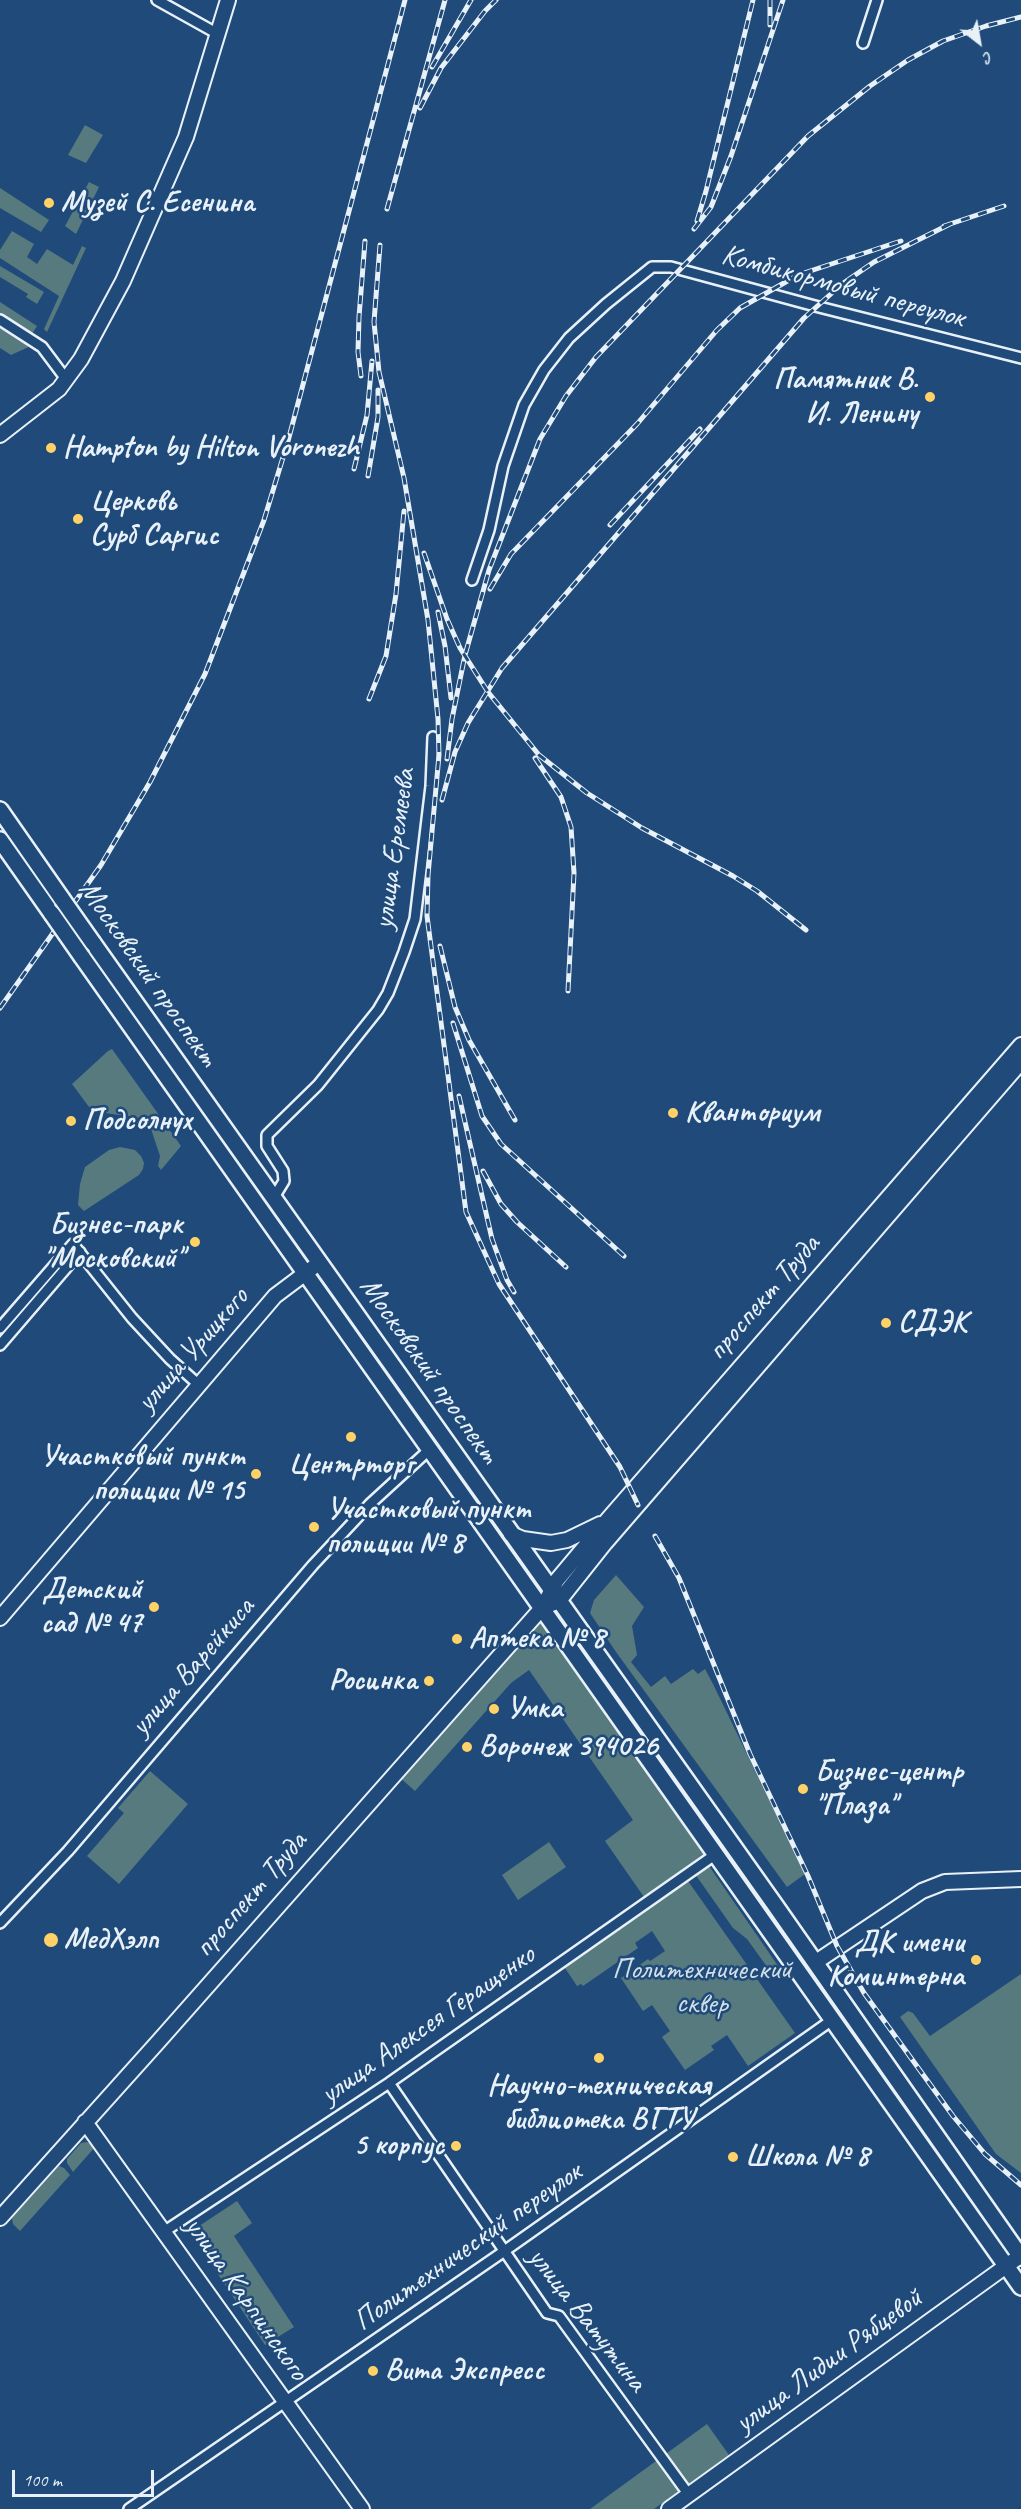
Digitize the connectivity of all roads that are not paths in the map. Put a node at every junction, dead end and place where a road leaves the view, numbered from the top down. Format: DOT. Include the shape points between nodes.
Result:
graph roads {
  1 [pos="157,0"];
  2 [pos="228,0"];
  3 [pos="877,0"];
  4 [pos="219,34"];
  5 [pos="862,42"];
  6 [pos="0,320"];
  7 [pos="1021,358"];
  8 [pos="66,379"];
  9 [pos="0,435"];
  10 [pos="472,580"];
  11 [pos="433,737"];
  12 [pos="0,810"];
  13 [pos="0,840"];
  14 [pos="1021,1044"];
  15 [pos="1021,1062"];
  16 [pos="982,1099"];
  17 [pos="273,1199"];
  18 [pos="80,1252"];
  19 [pos="319,1263"];
  20 [pos="304,1273"];
  21 [pos="0,1328"];
  22 [pos="0,1345"];
  23 [pos="199,1385"];
  24 [pos="430,1449"];
  25 [pos="609,1518"];
  26 [pos="511,1534"];
  27 [pos="555,1596"];
  28 [pos="542,1608"];
  29 [pos="0,1618"];
  30 [pos="716,1854"];
  31 [pos="1021,1879"];
  32 [pos="0,1923"];
  33 [pos="816,1962"];
  34 [pos="832,2020"];
  35 [pos="389,2083"];
  36 [pos="86,2122"];
  37 [pos="0,2218"];
  38 [pos="165,2231"];
  39 [pos="503,2252"];
  40 [pos="1021,2257"];
  41 [pos="1006,2266"];
  42 [pos="1021,2287"];
  43 [pos="286,2402"];
  44 [pos="689,2495"];
  45 [pos="129,2509"];
  46 [pos="362,2509"];
  47 [pos="669,2509"];
  1 -- 4 [label="street"];
  2 -- 4 [label="main road"];
  3 -- 5 [label="street"];
  4 -- 8 [label="main road" via="186,137 123,281"];
  6 -- 8 [label="street" via="42,347"];
  7 -- 10 [label="street, Комбикормовый переулок" via="671,267 652,267 569,338 544,370 517,425"];
  8 -- 9 [label="main road"];
  11 -- 17 [label="street, улица Еремеева" via="415,919 404,952 378,1010 318,1085 267,1135 267,1146 283,1171 284,1181"];
  12 -- 17 [label="main road, Московский проспект, bridge"];
  13 -- 20 [label="main road, Московский проспект, bridge"];
  14 -- 16 [label="main road, проспект Труда"];
  15 -- 16 [label="main road, проспект Труда"];
  16 -- 25 [label="main road, проспект Труда"];
  16 -- 27 [label="main road, проспект Труда" via="602,1547"];
  17 -- 19 [label="main road, Московский проспект"];
  18 -- 21 [label="street" via="73,1244"];
  18 -- 22 [label="street"];
  18 -- 23 [label="street" via="132,1318"];
  19 -- 20 [label="main road, улица Урицкого"];
  19 -- 26 [label="main road, Московский проспект"];
  20 -- 23 [label="main road, улица Урицкого" via="275,1296"];
  20 -- 24 [label="main road, Московский проспект"];
  23 -- 29 [label="main road, улица Урицкого"];
  24 -- 28 [label="main road, Московский проспект"];
  24 -- 32 [label="street, улица Варейкиса" via="370,1504 313,1565 68,1851"];
  25 -- 26 [label="main road" via="586,1533 551,1543"];
  25 -- 27 [label="main road, проспект Труда" via="557,1580"];
  26 -- 27 [label="main road, Московский проспект"];
  27 -- 28 [label="main road, проспект Труда"];
  27 -- 33 [label="main road, Московский проспект"];
  28 -- 30 [label="main road, Московский проспект"];
  28 -- 36 [label="main road, проспект Труда"];
  30 -- 34 [label="main road, Московский проспект"];
  30 -- 35 [label="street, улица Алексея Геращенко"];
  31 -- 33 [label="main road" via="945,1882 922,1891"];
  33 -- 40 [label="main road, Московский проспект"];
  34 -- 39 [label="street, Политехнический переулок"];
  34 -- 41 [label="main road, Московский проспект"];
  35 -- 38 [label="street, улица Алексея Геращенко"];
  35 -- 39 [label="street, улица Ватутина"];
  36 -- 37 [label="main road, проспект Труда"];
  36 -- 38 [label="main road, улица Карпинского"];
  38 -- 43 [label="main road, улица Карпинского"];
  39 -- 43 [label="street, Политехнический переулок"];
  39 -- 44 [label="street, улица Ватутина" via="547,2313 559,2316"];
  40 -- 41 [label="main road, улица Лидии Рябцевой"];
  41 -- 42 [label="main road, Московский проспект"];
  41 -- 44 [label="main road, улица Лидии Рябцевой"];
  43 -- 45 [label="street, Политехнический переулок"];
  43 -- 46 [label="main road, улица Карпинского"];
  44 -- 47 [label="main road, улица Лидии Рябцевой"];
}
